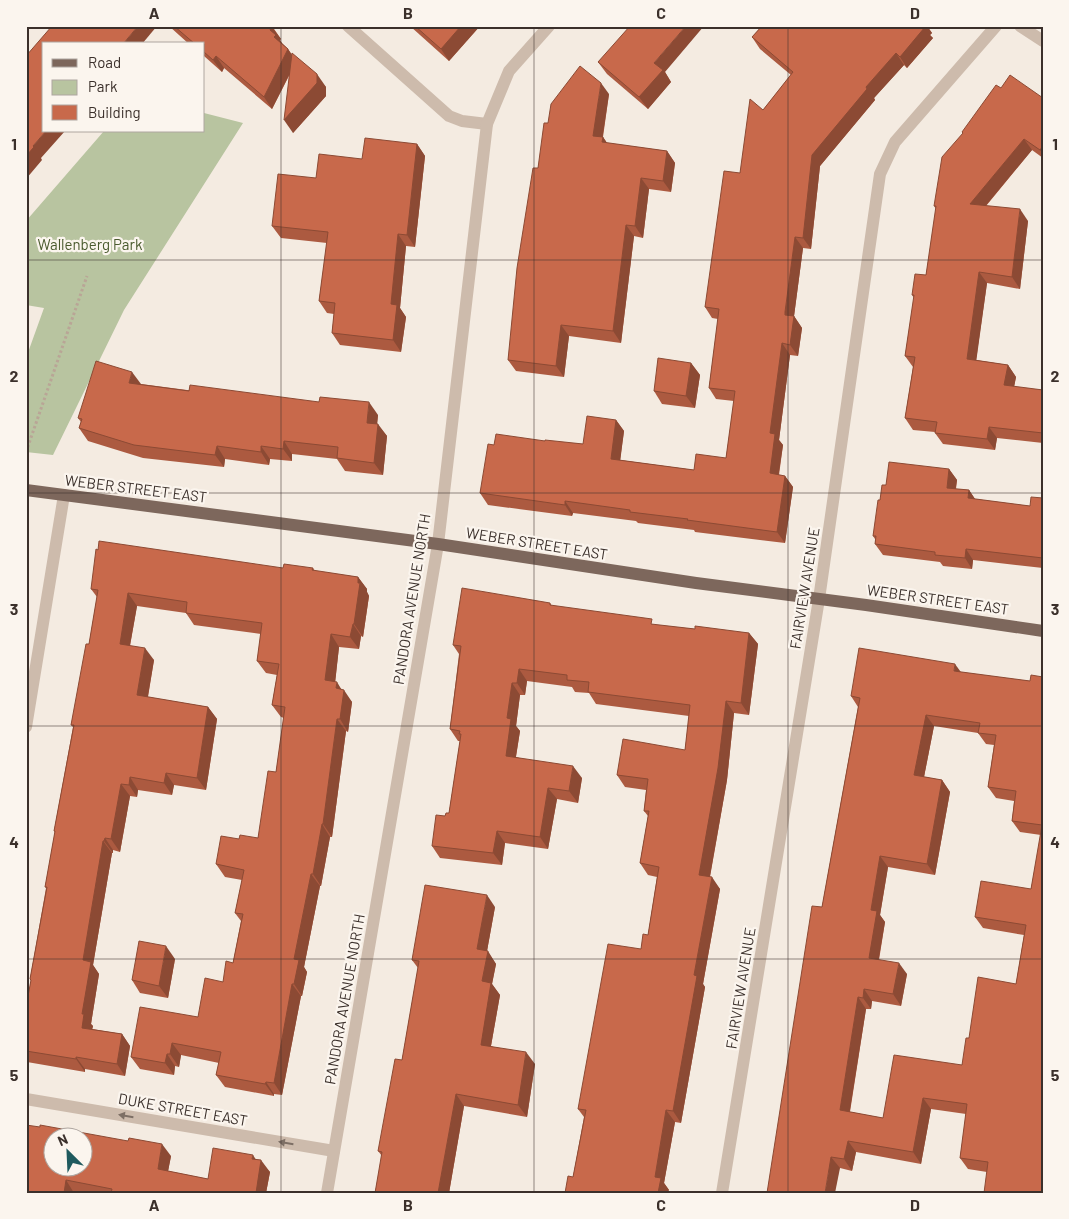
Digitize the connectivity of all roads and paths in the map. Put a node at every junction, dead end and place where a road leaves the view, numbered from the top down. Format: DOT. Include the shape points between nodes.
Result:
graph roads {
  1 [pos="348,26"];
  2 [pos="549,26"];
  3 [pos="996,26"];
  4 [pos="1020,26"];
  5 [pos="1043,41"];
  6 [pos="487,124"];
  7 [pos="87,276"];
  8 [pos="26,452"];
  9 [pos="26,490"];
  10 [pos="64,495"];
  11 [pos="438,544"];
  12 [pos="819,599"];
  13 [pos="1043,631"];
  14 [pos="26,727"];
  15 [pos="26,1099"];
  16 [pos="334,1151"];
  17 [pos="328,1193"];
  18 [pos="722,1193"];
  1 -- 6 [label="street" via="449,116"];
  2 -- 6 [label="street, PANDORA AVENUE NORTH" via="509,71"];
  3 -- 12 [label="street, FAIRVIEW AVENUE" via="895,142 880,174"];
  4 -- 5 [label="street"];
  6 -- 11 [label="street, PANDORA AVENUE NORTH"];
  7 -- 8 [label="path"];
  9 -- 10 [label="main road, WEBER STREET EAST"];
  10 -- 11 [label="main road, WEBER STREET EAST"];
  10 -- 14 [label="street"];
  11 -- 12 [label="main road, WEBER STREET EAST"];
  11 -- 16 [label="street, PANDORA AVENUE NORTH"];
  12 -- 13 [label="main road, WEBER STREET EAST"];
  12 -- 18 [label="street, FAIRVIEW AVENUE"];
  16 -- 15 [label="street, DUKE STREET EAST, one-way"];
  16 -- 17 [label="street, PANDORA AVENUE NORTH"];
}
